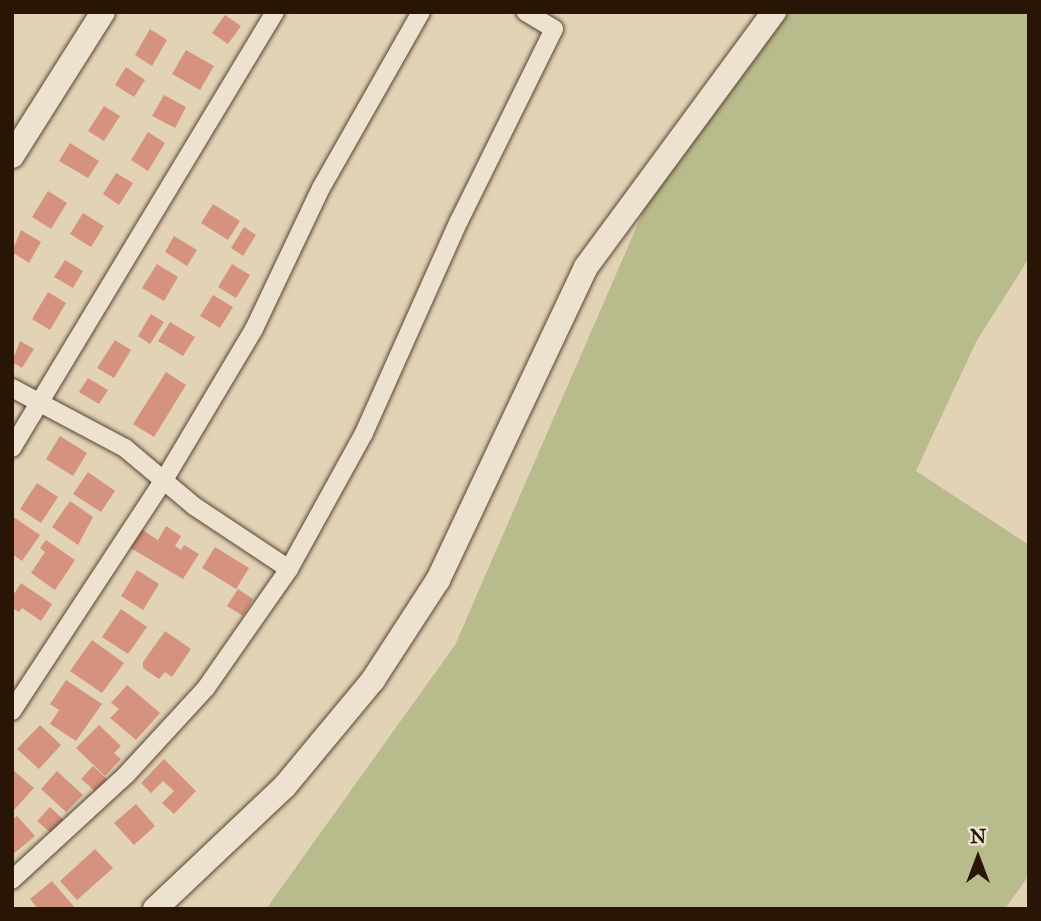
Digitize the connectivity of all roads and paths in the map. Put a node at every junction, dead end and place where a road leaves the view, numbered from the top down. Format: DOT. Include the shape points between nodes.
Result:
graph roads {
  1 [pos="103,12"];
  2 [pos="275,12"];
  3 [pos="421,12"];
  4 [pos="526,12"];
  5 [pos="774,12"];
  6 [pos="12,156"];
  7 [pos="12,388"];
  8 [pos="40,404"];
  9 [pos="12,448"];
  10 [pos="164,480"];
  11 [pos="289,569"];
  12 [pos="12,711"];
  13 [pos="12,880"];
  14 [pos="155,909"];
  1 -- 6 [label="street"];
  2 -- 8 [label="street"];
  3 -- 10 [label="street" via="321,188 254,329"];
  4 -- 11 [label="street" via="554,29 458,220 363,433"];
  5 -- 14 [label="street" via="586,267 438,580 373,680 293,778"];
  7 -- 8 [label="street"];
  8 -- 9 [label="street"];
  8 -- 10 [label="street" via="125,448"];
  10 -- 11 [label="street" via="194,506"];
  10 -- 12 [label="street"];
  11 -- 13 [label="street" via="206,688 126,775"];
}
